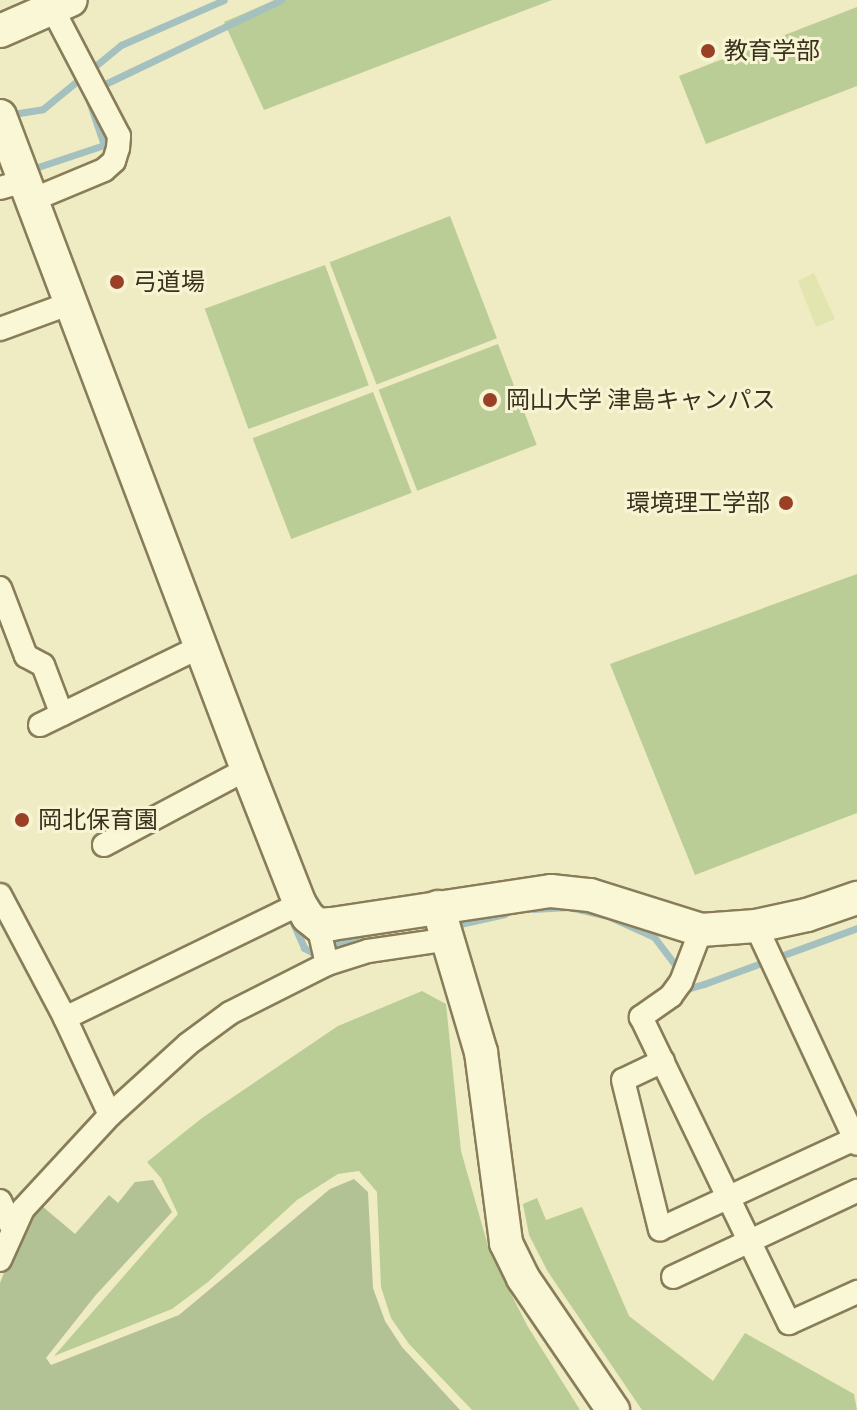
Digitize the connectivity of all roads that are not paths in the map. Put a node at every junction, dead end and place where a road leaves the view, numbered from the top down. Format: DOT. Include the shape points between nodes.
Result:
graph roads {
  1 [pos="62,4"];
  2 [pos="0,31"];
  3 [pos="0,116"];
  4 [pos="15,188"];
  5 [pos="60,307"];
  6 [pos="0,329"];
  7 [pos="0,588"];
  8 [pos="191,652"];
  9 [pos="62,715"];
  10 [pos="40,725"];
  11 [pos="237,774"];
  12 [pos="104,845"];
  13 [pos="0,895"];
  14 [pos="857,898"];
  15 [pos="445,926"];
  16 [pos="309,930"];
  17 [pos="701,930"];
  18 [pos="766,948"];
  19 [pos="65,1018"];
  20 [pos="663,1061"];
  21 [pos="110,1115"];
  22 [pos="856,1142"];
  23 [pos="857,1191"];
  24 [pos="729,1199"];
  25 [pos="0,1201"];
  26 [pos="12,1228"];
  27 [pos="750,1241"];
  28 [pos="0,1260"];
  29 [pos="673,1277"];
  30 [pos="857,1292"];
  31 [pos="613,1410"];
  1 -- 2 [label="street"];
  1 -- 4 [label="street" via="85,72 119,136 114,161 104,170"];
  3 -- 4 [label="street"];
  4 -- 5 [label="street"];
  5 -- 6 [label="street"];
  5 -- 8 [label="street"];
  7 -- 9 [label="street" via="26,656 43,665"];
  8 -- 9 [label="street"];
  8 -- 11 [label="street"];
  9 -- 10 [label="street"];
  11 -- 12 [label="street"];
  11 -- 16 [label="street"];
  13 -- 19 [label="street"];
  14 -- 18 [label="street" via="807,915"];
  15 -- 16 [label="street"];
  15 -- 17 [label="street" via="551,891 590,895"];
  15 -- 31 [label="street" via="481,1052 506,1243 523,1278"];
  16 -- 19 [label="street"];
  16 -- 21 [label="street" via="230,1013"];
  17 -- 18 [label="street"];
  17 -- 20 [label="street" via="671,996 641,1017"];
  18 -- 22 [label="street"];
  19 -- 21 [label="street"];
  20 -- 24 [label="street"];
  20 -- 24 [label="street" via="623,1080 660,1229"];
  21 -- 26 [label="street" via="23,1209"];
  22 -- 24 [label="street"];
  23 -- 27 [label="street"];
  24 -- 27 [label="street"];
  25 -- 26 [label="street"];
  26 -- 28 [label="street"];
  27 -- 29 [label="street"];
  27 -- 30 [label="street" via="789,1323"];
}
